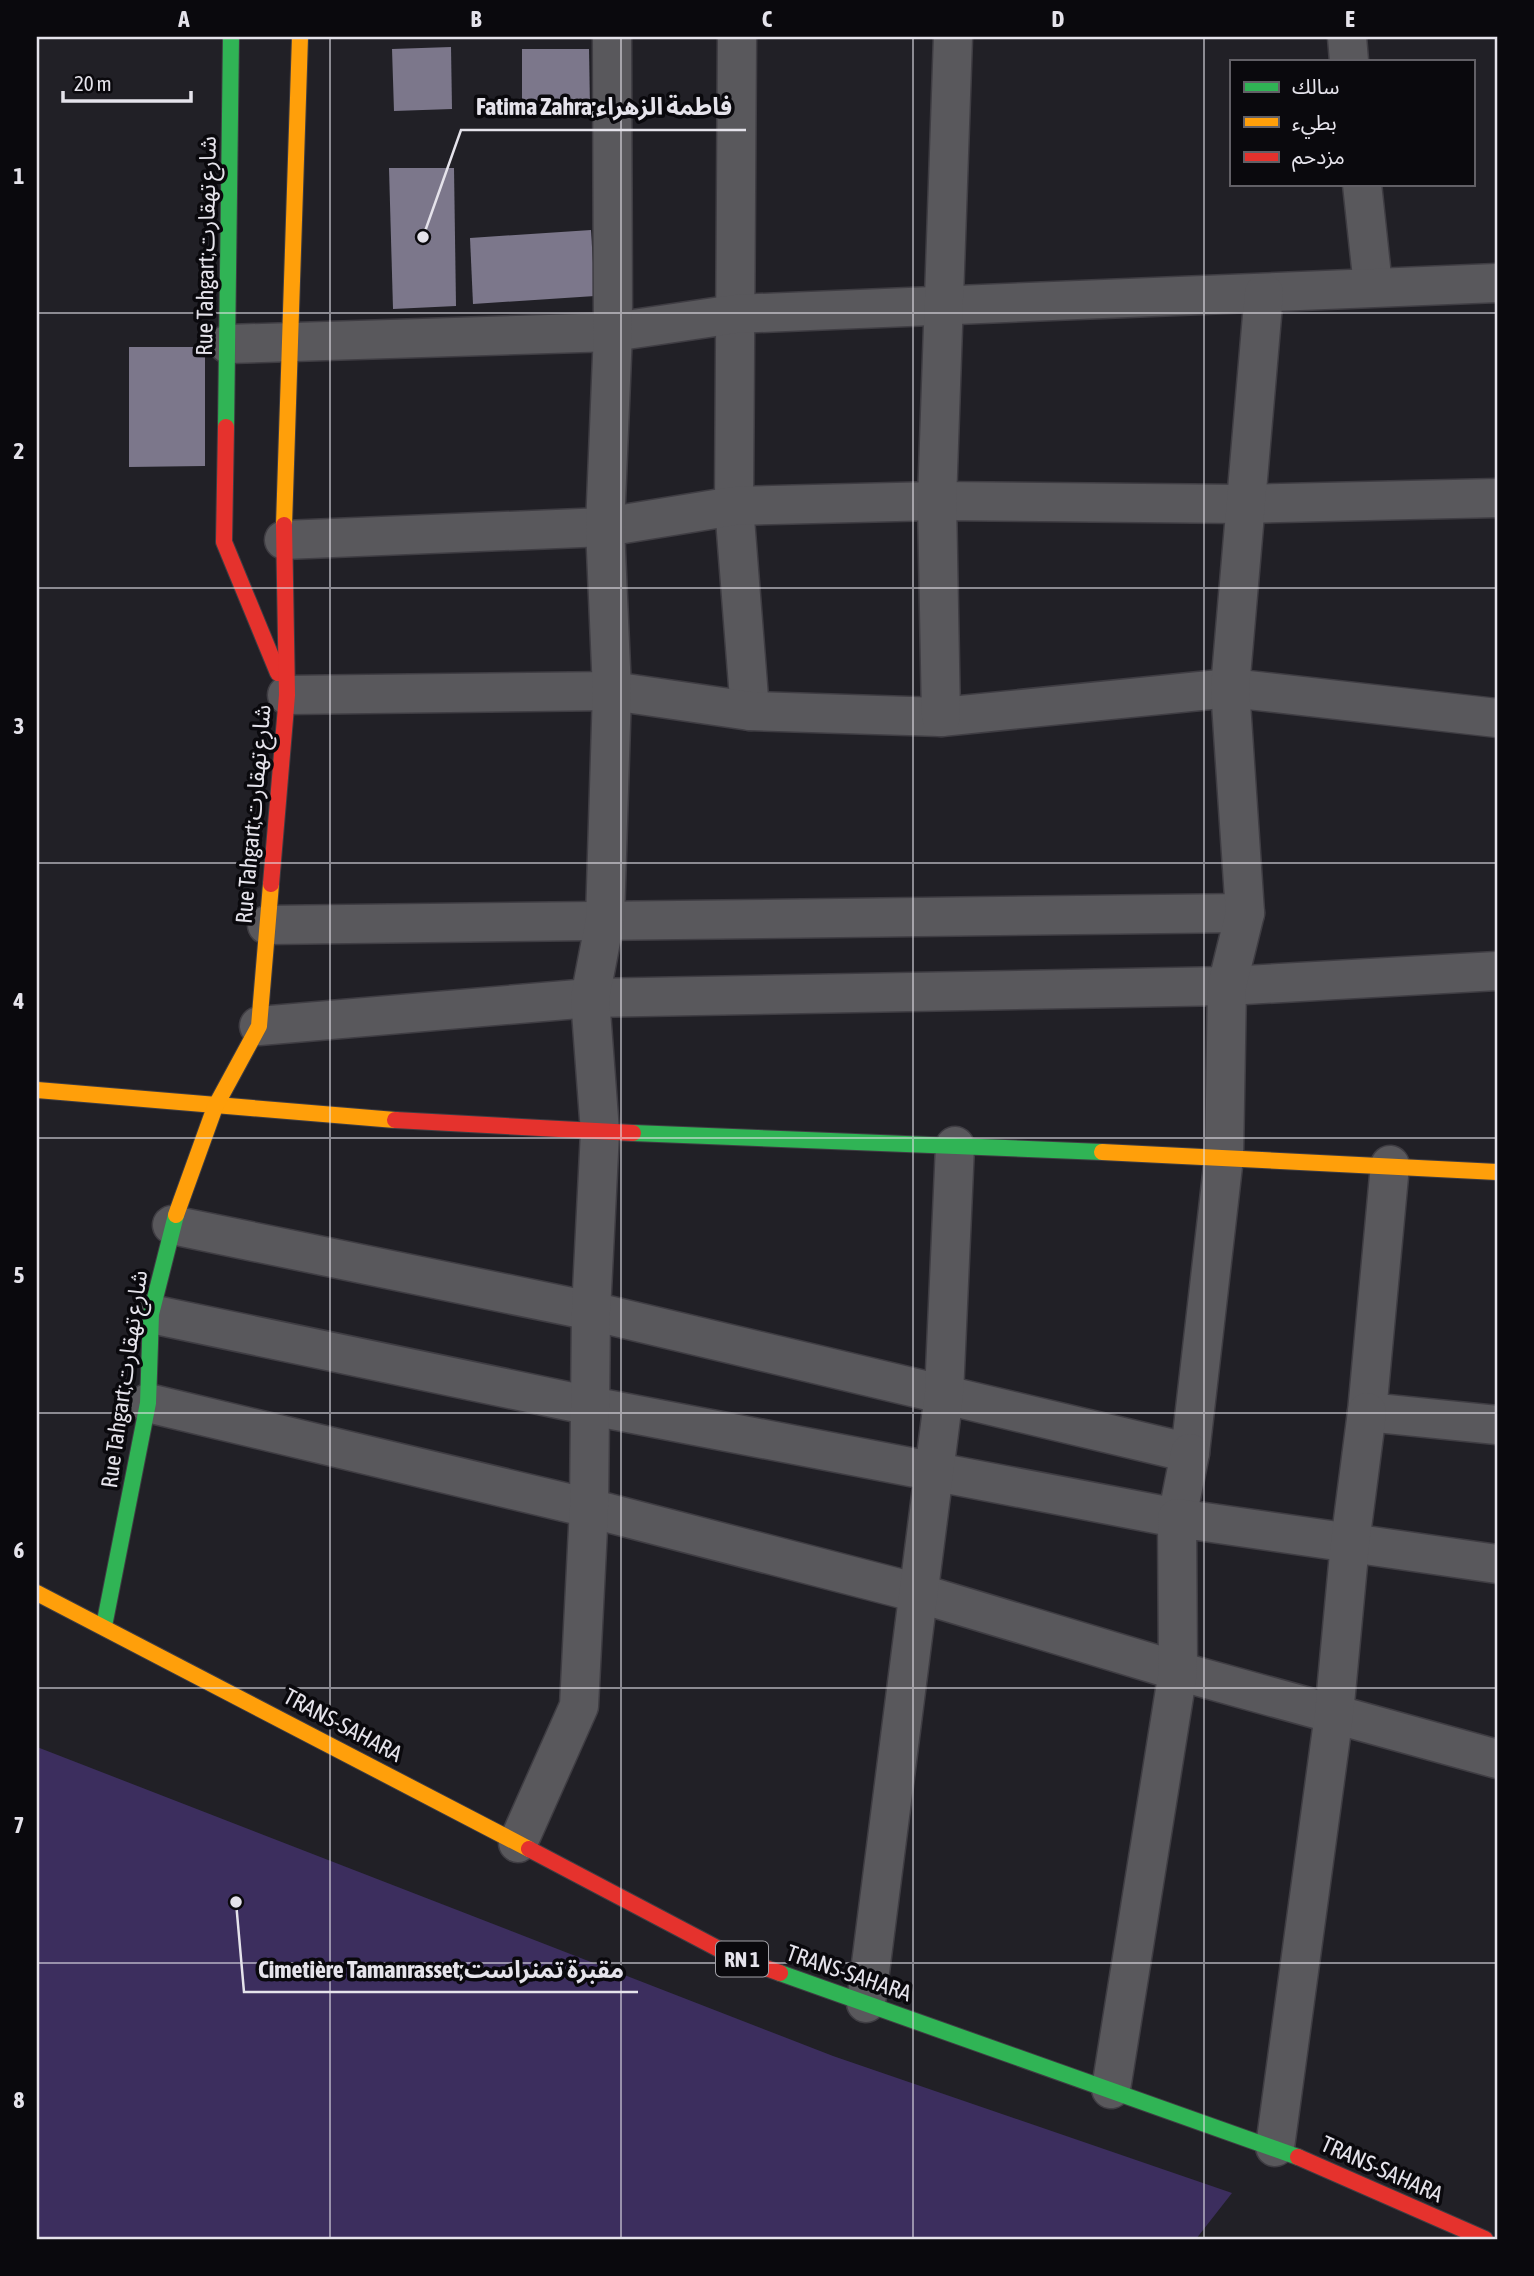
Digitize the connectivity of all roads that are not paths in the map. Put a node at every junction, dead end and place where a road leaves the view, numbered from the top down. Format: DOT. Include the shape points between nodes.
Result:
graph roads {
  1 [pos="231,37"];
  2 [pos="300,37"];
  3 [pos="612,37"];
  4 [pos="737,37"];
  5 [pos="953,37"];
  6 [pos="1347,37"];
  7 [pos="1349,60"];
  8 [pos="1363,186"];
  9 [pos="1497,283"];
  10 [pos="1373,286"];
  11 [pos="1264,293"];
  12 [pos="942,306"];
  13 [pos="735,314"];
  14 [pos="613,332"];
  15 [pos="289,343"];
  16 [pos="228,344"];
  17 [pos="1497,498"];
  18 [pos="937,501"];
  19 [pos="1243,504"];
  20 [pos="734,506"];
  21 [pos="605,527"];
  22 [pos="284,540"];
  23 [pos="1230,688"];
  24 [pos="612,691"];
  25 [pos="287,695"];
  26 [pos="750,711"];
  27 [pos="941,717"];
  28 [pos="1497,718"];
  29 [pos="1245,913"];
  30 [pos="605,920"];
  31 [pos="267,925"];
  32 [pos="1497,971"];
  33 [pos="1227,986"];
  34 [pos="590,999"];
  35 [pos="259,1026"];
  36 [pos="37,1090"];
  37 [pos="215,1107"];
  38 [pos="600,1132"];
  39 [pos="955,1146"];
  40 [pos="1224,1157"];
  41 [pos="1390,1165"];
  42 [pos="1497,1172"];
  43 [pos="172,1226"];
  44 [pos="591,1311"];
  45 [pos="151,1314"];
  46 [pos="944,1394"];
  47 [pos="148,1403"];
  48 [pos="592,1406"];
  49 [pos="1367,1412"];
  50 [pos="1497,1425"];
  51 [pos="1190,1453"];
  52 [pos="933,1474"];
  53 [pos="589,1508"];
  54 [pos="1177,1518"];
  55 [pos="1350,1543"];
  56 [pos="1497,1564"];
  57 [pos="37,1593"];
  58 [pos="918,1593"];
  59 [pos="104,1626"];
  60 [pos="1178,1671"];
  61 [pos="1335,1714"];
  62 [pos="1497,1759"];
  63 [pos="518,1843"];
  64 [pos="866,2003"];
  65 [pos="1111,2090"];
  66 [pos="1275,2147"];
  67 [pos="1485,2239"];
  1 -- 16 [label="street, Rue Tahgart;شارع تهقارت"];
  2 -- 15 [label="street, Rue Tahgart;شارع تهقارت"];
  3 -- 14 [label="street"];
  4 -- 13 [label="street"];
  5 -- 12 [label="street"];
  6 -- 7 [label="street"];
  8 -- 10 [label="street"];
  9 -- 10 [label="street"];
  10 -- 11 [label="street"];
  11 -- 12 [label="street"];
  11 -- 19 [label="street"];
  12 -- 13 [label="street"];
  12 -- 18 [label="street"];
  13 -- 14 [label="street"];
  13 -- 20 [label="street"];
  14 -- 15 [label="street"];
  14 -- 21 [label="street"];
  15 -- 16 [label="street"];
  15 -- 22 [label="street, Rue Tahgart;شارع تهقارت"];
  16 -- 25 [label="street, Rue Tahgart;شارع تهقارت" via="225,542"];
  17 -- 19 [label="street"];
  18 -- 19 [label="street"];
  18 -- 20 [label="street"];
  18 -- 27 [label="street"];
  19 -- 23 [label="street"];
  20 -- 21 [label="street"];
  20 -- 26 [label="street"];
  21 -- 22 [label="street"];
  21 -- 24 [label="street"];
  22 -- 25 [label="street, Rue Tahgart;شارع تهقارت"];
  23 -- 27 [label="street"];
  23 -- 28 [label="street"];
  23 -- 29 [label="street"];
  24 -- 25 [label="street"];
  24 -- 26 [label="street"];
  24 -- 30 [label="street"];
  25 -- 31 [label="street, Rue Tahgart;شارع تهقارت"];
  26 -- 27 [label="street"];
  29 -- 30 [label="street"];
  29 -- 33 [label="street"];
  30 -- 31 [label="street"];
  30 -- 34 [label="street"];
  31 -- 35 [label="street, Rue Tahgart;شارع تهقارت"];
  32 -- 33 [label="street"];
  33 -- 34 [label="street"];
  33 -- 40 [label="street"];
  34 -- 35 [label="street"];
  34 -- 38 [label="street"];
  35 -- 37 [label="street, Rue Tahgart;شارع تهقارت"];
  36 -- 37 [label="street"];
  37 -- 38 [label="street"];
  37 -- 43 [label="street, Rue Tahgart;شارع تهقارت"];
  38 -- 39 [label="street"];
  38 -- 44 [label="street"];
  39 -- 40 [label="street"];
  39 -- 46 [label="street"];
  40 -- 41 [label="street"];
  40 -- 51 [label="street"];
  41 -- 42 [label="street"];
  41 -- 49 [label="street"];
  43 -- 44 [label="street"];
  43 -- 45 [label="street, Rue Tahgart;شارع تهقارت"];
  44 -- 46 [label="street"];
  44 -- 48 [label="street"];
  45 -- 47 [label="street, Rue Tahgart;شارع تهقارت"];
  45 -- 48 [label="street"];
  46 -- 51 [label="street"];
  46 -- 52 [label="street"];
  47 -- 53 [label="street"];
  47 -- 59 [label="street, Rue Tahgart;شارع تهقارت"];
  48 -- 52 [label="street"];
  48 -- 53 [label="street"];
  49 -- 50 [label="street"];
  49 -- 55 [label="street"];
  51 -- 54 [label="street"];
  52 -- 54 [label="street"];
  52 -- 58 [label="street"];
  53 -- 58 [label="street"];
  53 -- 63 [label="street" via="579,1706"];
  54 -- 55 [label="street"];
  54 -- 60 [label="street"];
  55 -- 56 [label="street"];
  55 -- 61 [label="street"];
  57 -- 59 [label="street, TRANS-SAHARA / RN 1"];
  58 -- 60 [label="street"];
  58 -- 64 [label="street"];
  59 -- 63 [label="street, TRANS-SAHARA / RN 1"];
  60 -- 61 [label="street"];
  60 -- 65 [label="street"];
  61 -- 62 [label="street"];
  61 -- 66 [label="street"];
  63 -- 64 [label="street, TRANS-SAHARA / RN 1" via="732,1956"];
  64 -- 65 [label="street, TRANS-SAHARA / RN 1"];
  65 -- 66 [label="street, TRANS-SAHARA / RN 1"];
  66 -- 67 [label="street, TRANS-SAHARA / RN 1"];
}
